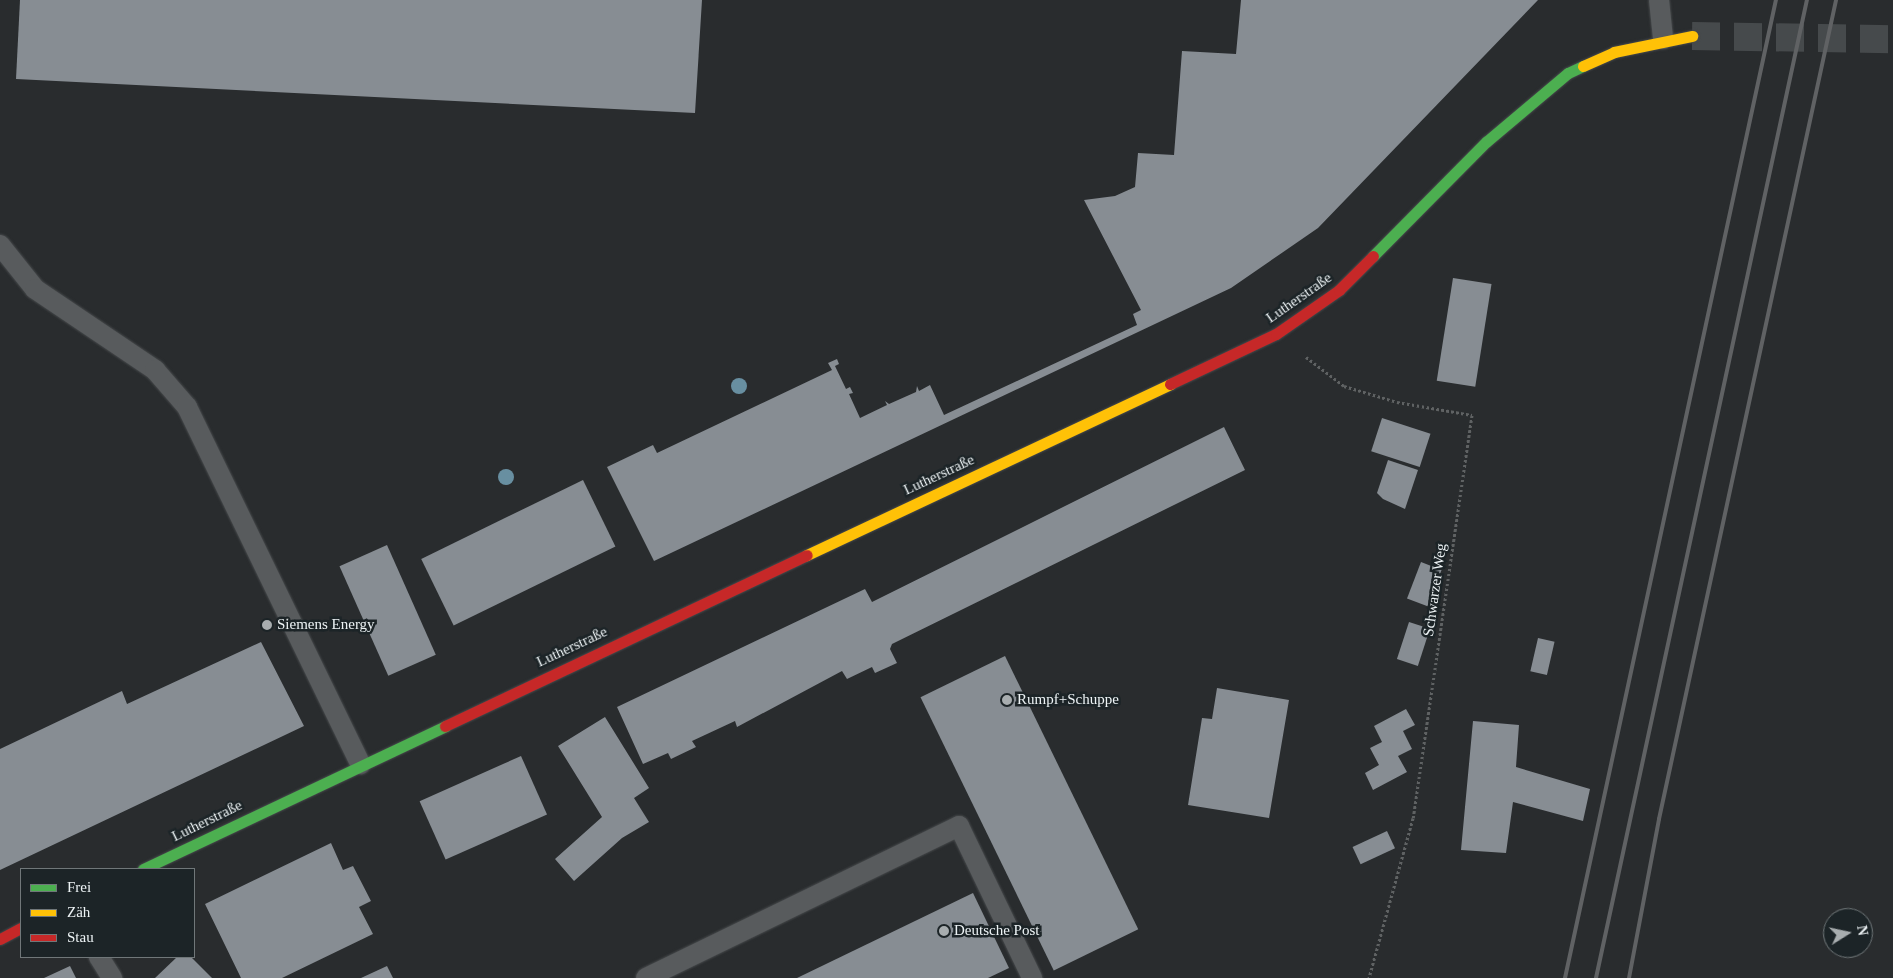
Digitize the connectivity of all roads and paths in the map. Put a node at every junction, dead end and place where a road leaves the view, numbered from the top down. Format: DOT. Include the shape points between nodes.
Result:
graph roads {
  1 [pos="1660,0"];
  2 [pos="1692,36"];
  3 [pos="1663,39"];
  4 [pos="0,245"];
  5 [pos="1276,334"];
  6 [pos="360,764"];
  7 [pos="145,868"];
  8 [pos="20,929"];
  9 [pos="0,939"];
  10 [pos="100,958"];
  11 [pos="112,978"];
  12 [pos="646,978"];
  13 [pos="1032,978"];
  14 [pos="1369,978"];
  1 -- 3 [label="lane"];
  2 -- 3 [label="street, Lutherstraße"];
  3 -- 5 [label="street, Lutherstraße" via="1614,52 1568,74 1533,100 1339,290"];
  4 -- 6 [label="lane" via="35,289 155,370 187,407"];
  5 -- 6 [label="street, Lutherstraße"];
  5 -- 14 [label="path, Schwarzer Weg" via="1344,386 1397,402 1472,415 1413,818"];
  6 -- 7 [label="street, Lutherstraße"];
  8 -- 9 [label="street"];
  10 -- 11 [label="lane"];
  12 -- 13 [label="lane" via="959,826"];
}
